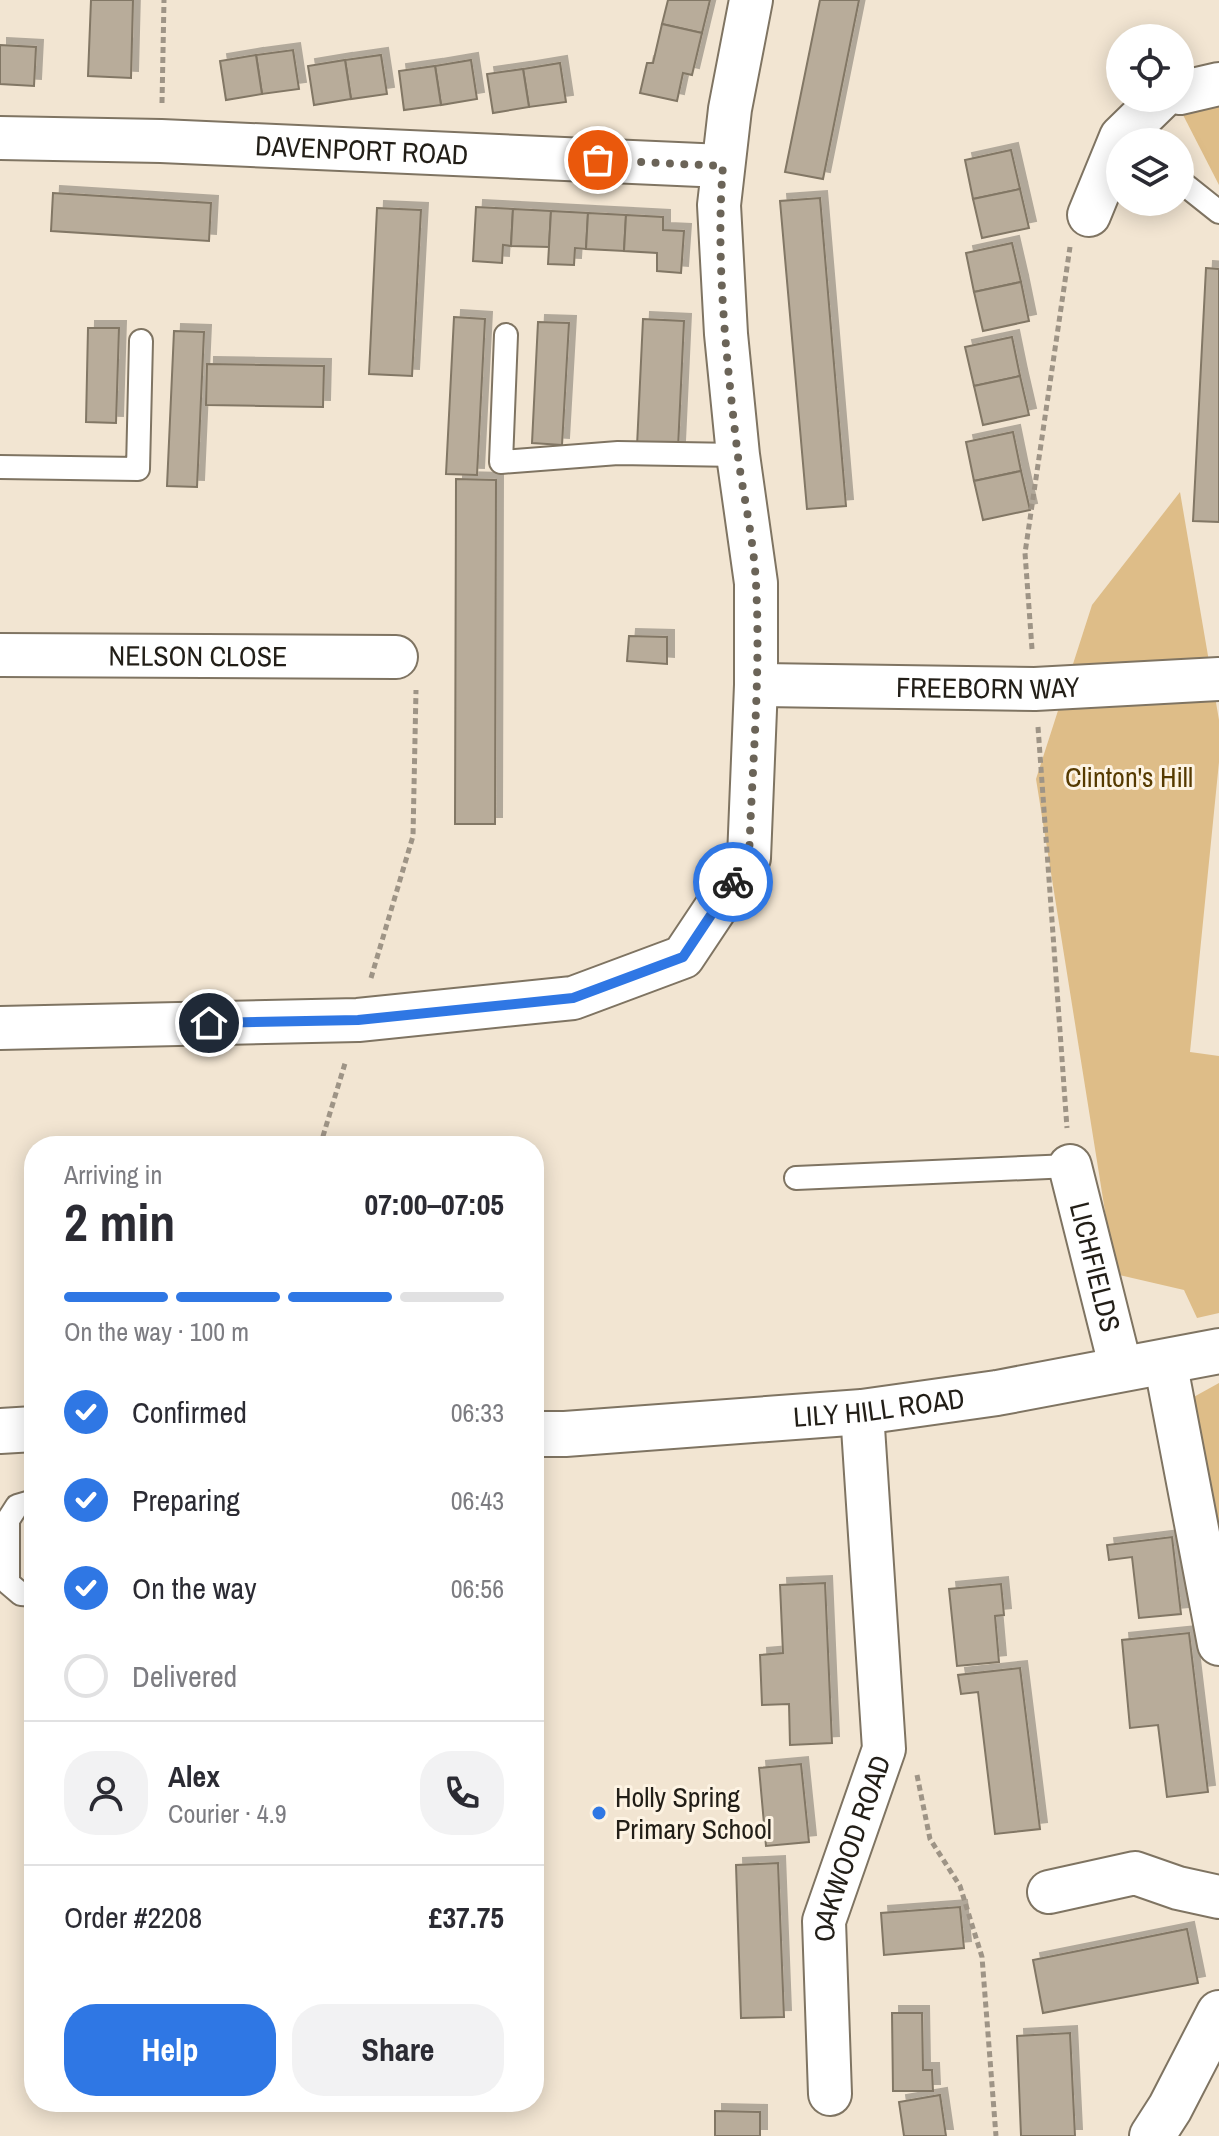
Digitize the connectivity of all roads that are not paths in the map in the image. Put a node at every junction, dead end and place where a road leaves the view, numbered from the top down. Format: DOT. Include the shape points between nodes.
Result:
graph roads {
  1 [pos="751,0"];
  2 [pos="1219,84"];
  3 [pos="1194,90"];
  4 [pos="1149,112"];
  5 [pos="1135,128"];
  6 [pos="0,138"];
  7 [pos="723,166"];
  8 [pos="1106,179"];
  9 [pos="1194,192"];
  10 [pos="1219,212"];
  11 [pos="1089,215"];
  12 [pos="506,335"];
  13 [pos="141,341"];
  14 [pos="738,455"];
  15 [pos="0,467"];
  16 [pos="0,655"];
  17 [pos="396,657"];
  18 [pos="1219,679"];
  19 [pos="756,685"];
  20 [pos="0,1028"];
  21 [pos="1070,1166"];
  22 [pos="796,1178"];
  23 [pos="1219,1351"];
  24 [pos="1165,1361"];
  25 [pos="1121,1369"];
  26 [pos="862,1412"];
  27 [pos="24,1430"];
  28 [pos="0,1431"];
  29 [pos="544,1434"];
  30 [pos="24,1504"];
  31 [pos="24,1594"];
  32 [pos="1219,1644"];
  33 [pos="1049,1892"];
  34 [pos="1219,1897"];
  35 [pos="1219,2013"];
  36 [pos="830,2094"];
  37 [pos="1152,2136"];
  1 -- 7 [label="street"];
  2 -- 3 [label="street"];
  4 -- 5 [label="street"];
  6 -- 7 [label="street, DAVENPORT ROAD"];
  7 -- 14 [label="street" via="719,205"];
  8 -- 11 [label="street"];
  9 -- 10 [label="lane"];
  12 -- 14 [label="lane" via="501,462 618,453"];
  13 -- 15 [label="lane" via="138,469"];
  14 -- 19 [label="street" via="756,583"];
  16 -- 17 [label="street, NELSON CLOSE"];
  18 -- 19 [label="street, FREEBORN WAY" via="1035,689"];
  19 -- 20 [label="street" via="749,858 683,957 573,998 358,1020"];
  21 -- 22 [label="lane"];
  21 -- 25 [label="street, LICHFIELDS"];
  23 -- 24 [label="street, LILY HILL ROAD"];
  24 -- 25 [label="street, LILY HILL ROAD"];
  24 -- 32 [label="street"];
  25 -- 26 [label="street, LILY HILL ROAD"];
  26 -- 29 [label="street, LILY HILL ROAD"];
  26 -- 36 [label="street, OAKWOOD ROAD" via="884,1749 824,1921"];
  27 -- 28 [label="street"];
  30 -- 31 [label="lane" via="8,1520 8,1583"];
  33 -- 34 [label="street" via="1135,1873"];
  35 -- 37 [label="street"];
}
